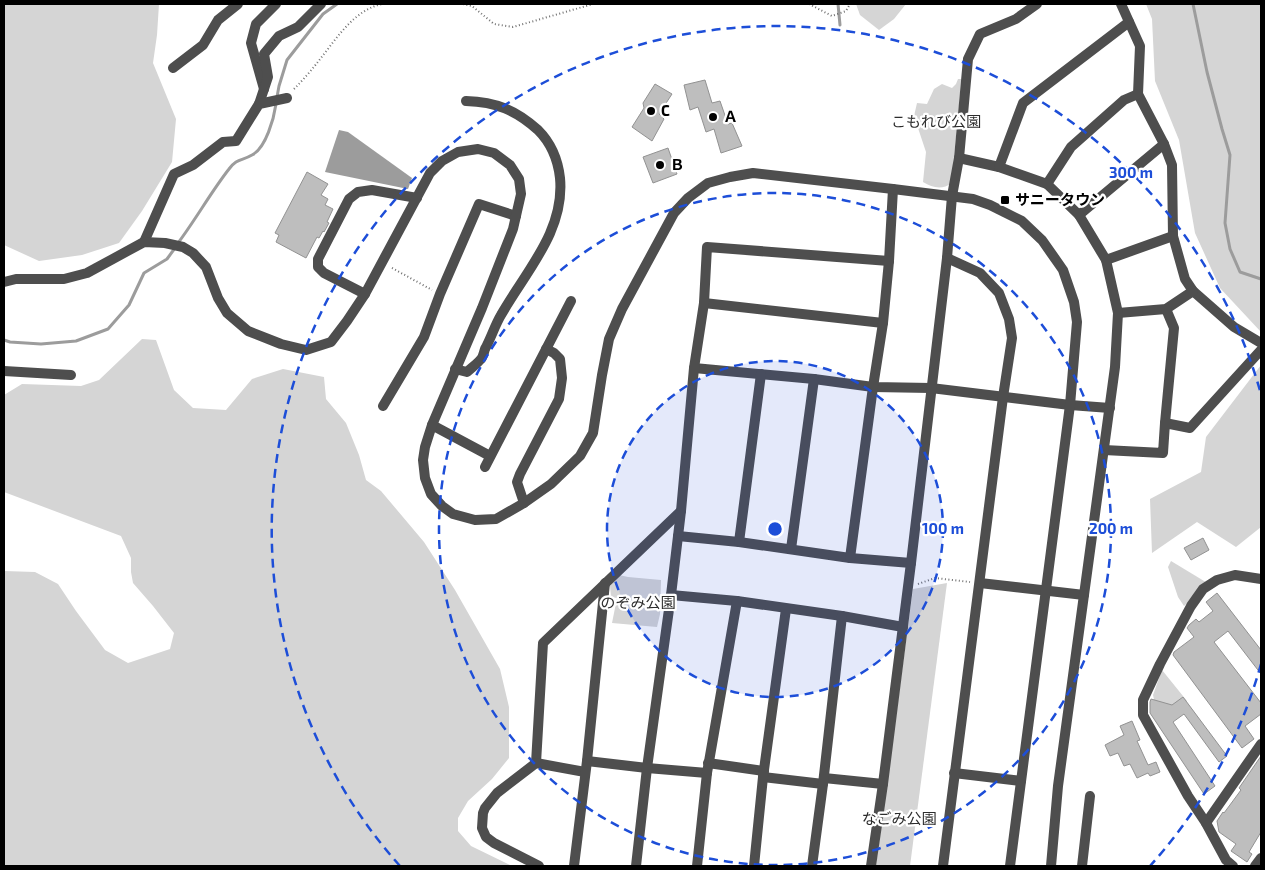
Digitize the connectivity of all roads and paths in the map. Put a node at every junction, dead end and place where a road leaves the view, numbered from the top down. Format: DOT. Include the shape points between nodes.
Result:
graph roads {
  1 [pos="238,4"];
  2 [pos="276,4"];
  3 [pos="321,4"];
  4 [pos="382,4"];
  5 [pos="463,4"];
  6 [pos="593,4"];
  7 [pos="809,4"];
  8 [pos="850,4"];
  9 [pos="1037,4"];
  10 [pos="1121,4"];
  11 [pos="1129,22"];
  12 [pos="173,68"];
  13 [pos="264,90"];
  14 [pos="1138,94"];
  15 [pos="286,99"];
  16 [pos="466,101"];
  17 [pos="264,103"];
  18 [pos="1164,144"];
  19 [pos="959,158"];
  20 [pos="999,167"];
  21 [pos="1047,184"];
  22 [pos="893,188"];
  23 [pos="952,196"];
  24 [pos="417,198"];
  25 [pos="1079,215"];
  26 [pos="516,216"];
  27 [pos="1173,236"];
  28 [pos="144,242"];
  29 [pos="947,258"];
  30 [pos="1106,260"];
  31 [pos="889,261"];
  32 [pos="382,263"];
  33 [pos="4,282"];
  34 [pos="1193,291"];
  35 [pos="365,294"];
  36 [pos="440,294"];
  37 [pos="571,301"];
  38 [pos="704,303"];
  39 [pos="1166,310"];
  40 [pos="1118,313"];
  41 [pos="883,323"];
  42 [pos="1261,343"];
  43 [pos="546,349"];
  44 [pos="1261,350"];
  45 [pos="694,368"];
  46 [pos="455,369"];
  47 [pos="4,371"];
  48 [pos="761,374"];
  49 [pos="71,375"];
  50 [pos="814,379"];
  51 [pos="873,387"];
  52 [pos="931,388"];
  53 [pos="1003,397"];
  54 [pos="1070,405"];
  55 [pos="383,406"];
  56 [pos="1110,408"];
  57 [pos="1165,423"];
  58 [pos="432,425"];
  59 [pos="1104,450"];
  60 [pos="490,456"];
  61 [pos="485,467"];
  62 [pos="524,503"];
  63 [pos="680,511"];
  64 [pos="678,536"];
  65 [pos="739,542"];
  66 [pos="791,550"];
  67 [pos="850,558"];
  68 [pos="911,563"];
  69 [pos="1261,579"];
  70 [pos="605,583"];
  71 [pos="980,583"];
  72 [pos="908,584"];
  73 [pos="1046,591"];
  74 [pos="671,595"];
  75 [pos="1084,595"];
  76 [pos="737,601"];
  77 [pos="786,609"];
  78 [pos="842,616"];
  79 [pos="903,626"];
  80 [pos="1261,744"];
  81 [pos="536,763"];
  82 [pos="586,767"];
  83 [pos="647,768"];
  84 [pos="707,768"];
  85 [pos="954,773"];
  86 [pos="763,774"];
  87 [pos="823,781"];
  88 [pos="1021,781"];
  89 [pos="884,784"];
  90 [pos="1090,796"];
  91 [pos="1206,823"];
  92 [pos="1261,858"];
  93 [pos="539,866"];
  94 [pos="574,866"];
  95 [pos="636,866"];
  96 [pos="697,866"];
  97 [pos="754,866"];
  98 [pos="812,866"];
  99 [pos="871,866"];
  100 [pos="943,866"];
  101 [pos="1010,866"];
  102 [pos="1051,866"];
  103 [pos="1082,866"];
  104 [pos="1233,866"];
  105 [pos="1255,866"];
  1 -- 12 [label="street" via="218,20 203,45"];
  2 -- 13 [label="street" via="256,24 251,43"];
  3 -- 13 [label="street" via="298,27 279,36 264,54 268,77"];
  4 -- 15 [label="path" via="372,6 346,26"];
  5 -- 6 [label="path" via="472,6 494,24 513,27"];
  7 -- 8 [label="path" via="832,16 846,11"];
  9 -- 19 [label="street" via="1016,19 980,34 968,59"];
  10 -- 11 [label="street"];
  11 -- 14 [label="street" via="1140,46"];
  11 -- 20 [label="street" via="1023,103"];
  13 -- 17 [label="street"];
  14 -- 18 [label="street"];
  14 -- 21 [label="street" via="1124,100 1071,147"];
  15 -- 17 [label="street"];
  16 -- 46 [label="street" via="496,104 526,119 541,133 555,155 561,191 558,214 550,235 501,315 481,360 466,372"];
  17 -- 28 [label="street" via="236,141 223,142 193,165 174,174"];
  18 -- 25 [label="street"];
  18 -- 27 [label="street" via="1172,165"];
  19 -- 20 [label="street"];
  19 -- 23 [label="street"];
  20 -- 21 [label="street"];
  21 -- 25 [label="street"];
  22 -- 23 [label="street"];
  22 -- 31 [label="street"];
  22 -- 62 [label="street" via="753,173 708,183 688,198 674,213 622,308 609,339 589,441 568,469"];
  23 -- 29 [label="street"];
  23 -- 54 [label="street" via="990,205 1022,221 1042,240 1063,270 1077,322"];
  24 -- 26 [label="street" via="430,173 442,161 458,152 478,149 494,153 510,165 519,179 521,194"];
  24 -- 32 [label="street"];
  24 -- 35 [label="street" via="372,190 358,192 349,199 318,259 318,268"];
  25 -- 30 [label="street"];
  26 -- 36 [label="street" via="479,204"];
  26 -- 46 [label="street" via="496,273"];
  27 -- 30 [label="street"];
  27 -- 34 [label="street" via="1185,279"];
  28 -- 33 [label="street" via="87,273 64,279"];
  28 -- 35 [label="street" via="183,247 193,253 206,267 218,298 228,313 248,331 306,350 331,342"];
  29 -- 52 [label="street"];
  29 -- 53 [label="street" via="980,273 999,293 1012,338"];
  30 -- 40 [label="street"];
  31 -- 38 [label="street" via="707,248"];
  31 -- 41 [label="street"];
  32 -- 35 [label="street"];
  32 -- 36 [label="path"];
  34 -- 39 [label="street"];
  34 -- 42 [label="street" via="1234,327"];
  36 -- 55 [label="street" via="424,338"];
  37 -- 43 [label="street"];
  38 -- 41 [label="street"];
  38 -- 45 [label="street"];
  39 -- 40 [label="street"];
  39 -- 57 [label="street" via="1174,328"];
  40 -- 56 [label="street"];
  41 -- 51 [label="street"];
  43 -- 60 [label="street"];
  43 -- 62 [label="street" via="560,359 559,399 517,482"];
  44 -- 57 [label="street" via="1190,428"];
  45 -- 48 [label="street"];
  45 -- 63 [label="street"];
  46 -- 58 [label="street"];
  47 -- 49 [label="street"];
  48 -- 50 [label="street"];
  48 -- 65 [label="street"];
  50 -- 51 [label="street"];
  50 -- 66 [label="street"];
  51 -- 52 [label="street"];
  51 -- 67 [label="street"];
  52 -- 53 [label="street"];
  52 -- 68 [label="street"];
  53 -- 54 [label="street"];
  53 -- 71 [label="street"];
  54 -- 56 [label="street"];
  54 -- 73 [label="street"];
  56 -- 59 [label="street"];
  57 -- 59 [label="street" via="1163,454"];
  58 -- 60 [label="street"];
  58 -- 62 [label="street" via="423,460 425,478 431,494 442,506 453,514 475,520 496,518"];
  59 -- 75 [label="street"];
  60 -- 61 [label="street"];
  63 -- 64 [label="street"];
  63 -- 70 [label="street"];
  64 -- 65 [label="street"];
  64 -- 74 [label="street"];
  65 -- 66 [label="street"];
  66 -- 67 [label="street"];
  67 -- 68 [label="street"];
  68 -- 72 [label="street"];
  69 -- 91 [label="street" via="1235,575 1217,580 1203,589 1143,700 1143,715"];
  70 -- 81 [label="street" via="543,643"];
  70 -- 82 [label="street"];
  71 -- 72 [label="path" via="935,578"];
  71 -- 73 [label="street"];
  71 -- 85 [label="street"];
  72 -- 79 [label="street"];
  73 -- 75 [label="street"];
  73 -- 88 [label="street"];
  74 -- 76 [label="street"];
  74 -- 83 [label="street"];
  75 -- 102 [label="street" via="1058,786"];
  76 -- 77 [label="street"];
  76 -- 84 [label="street"];
  77 -- 78 [label="street"];
  77 -- 86 [label="street"];
  78 -- 79 [label="street"];
  78 -- 87 [label="street"];
  79 -- 89 [label="street"];
  80 -- 91 [label="street"];
  81 -- 82 [label="street"];
  81 -- 93 [label="street" via="497,793 485,808 482,828 494,843"];
  82 -- 83 [label="street"];
  82 -- 94 [label="street"];
  83 -- 84 [label="street"];
  83 -- 95 [label="street"];
  84 -- 86 [label="street"];
  84 -- 96 [label="street"];
  85 -- 88 [label="street"];
  85 -- 100 [label="street"];
  86 -- 87 [label="street"];
  86 -- 97 [label="street"];
  87 -- 89 [label="street"];
  87 -- 98 [label="street"];
  88 -- 101 [label="street"];
  89 -- 99 [label="street"];
  90 -- 103 [label="street"];
  91 -- 104 [label="street" via="1226,860"];
  92 -- 105 [label="street"];
}
